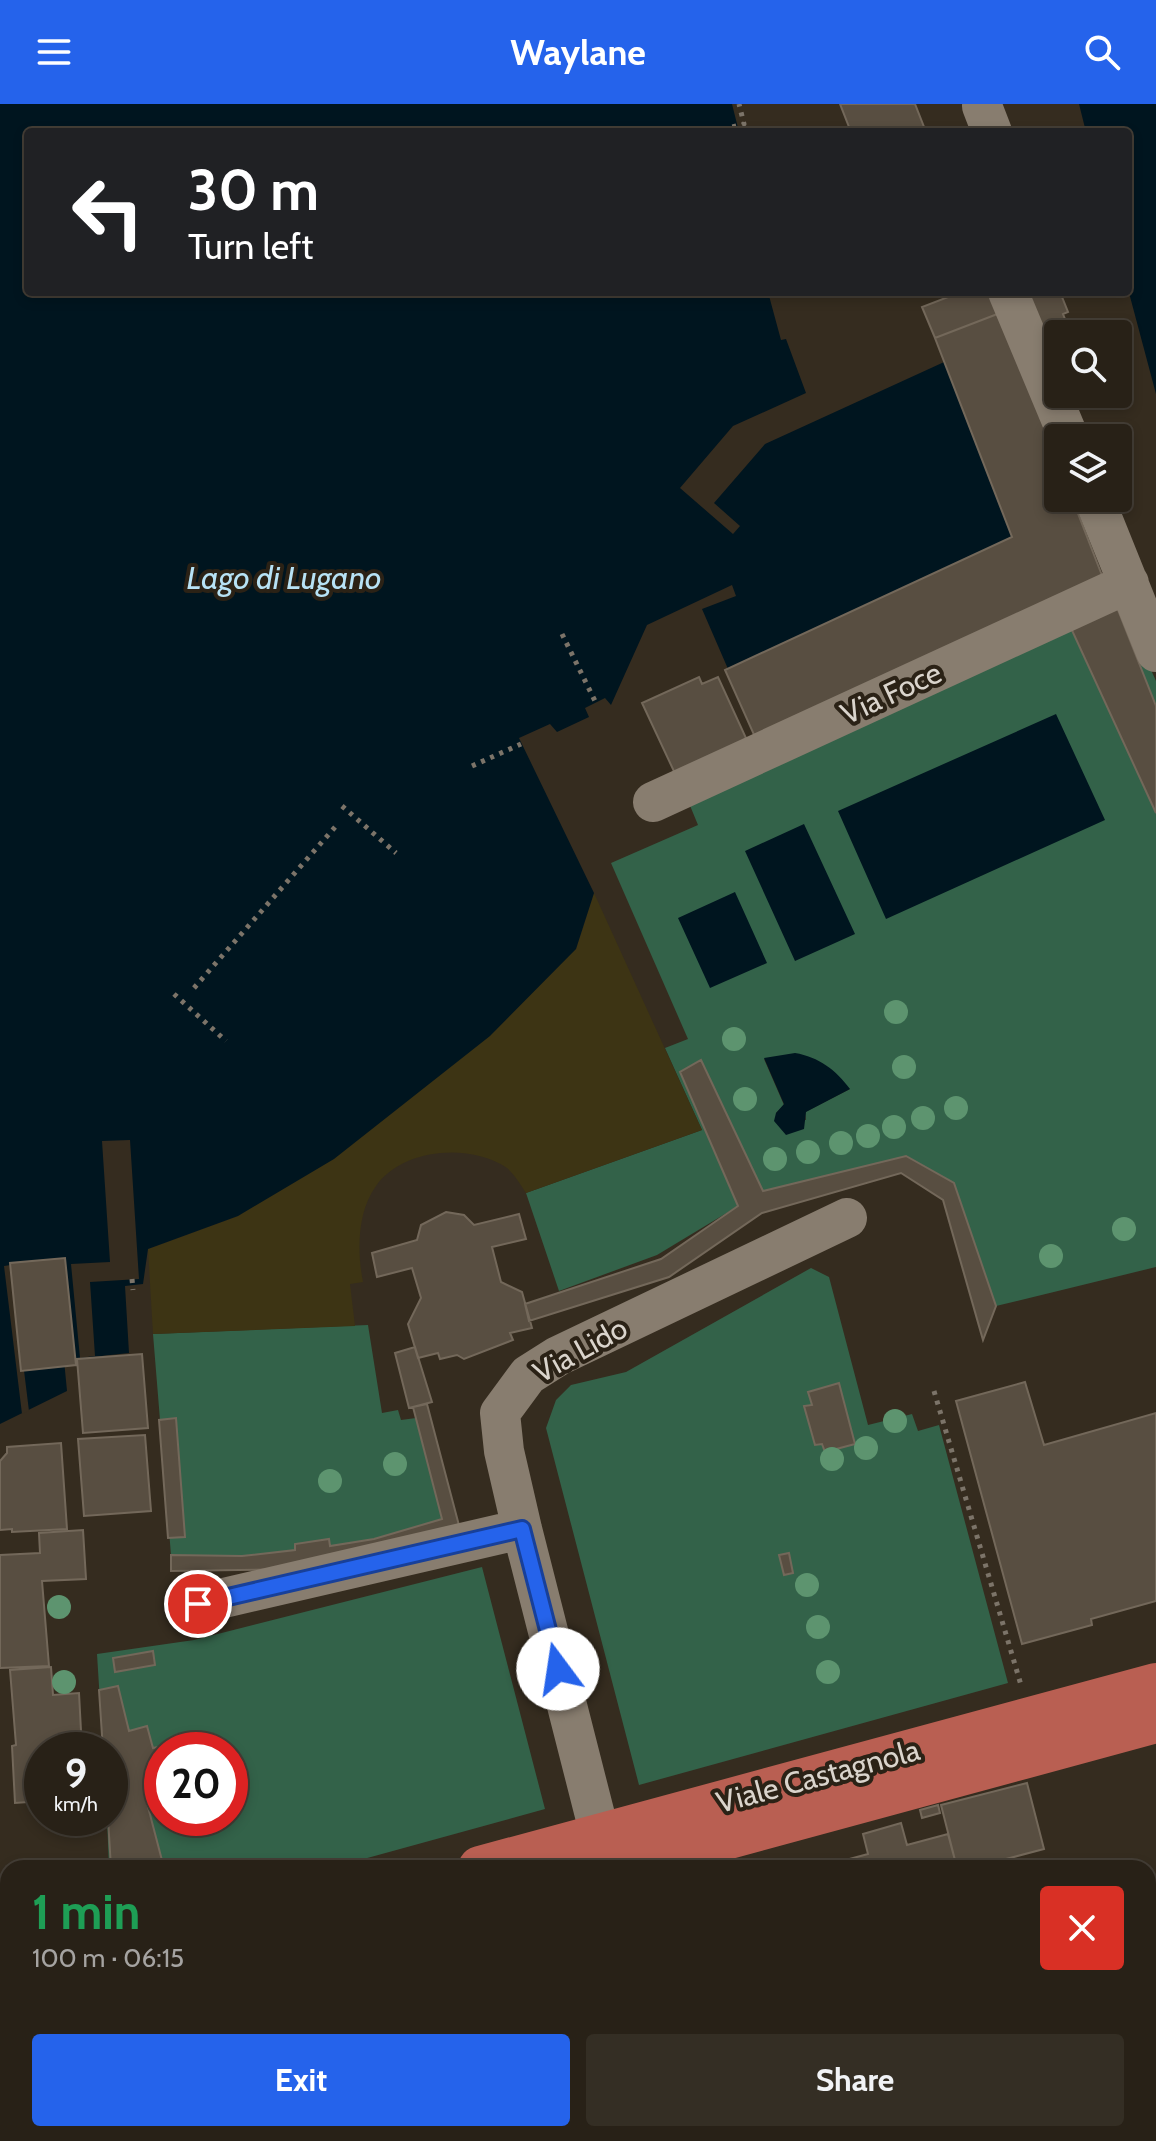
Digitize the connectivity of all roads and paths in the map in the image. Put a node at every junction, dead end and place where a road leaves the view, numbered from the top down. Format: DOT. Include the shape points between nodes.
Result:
graph roads {
  1 [pos="739,104"];
  2 [pos="728,128"];
  3 [pos="1010,296"];
  4 [pos="1063,424"];
  5 [pos="1100,512"];
  6 [pos="1129,583"];
  7 [pos="562,634"];
  8 [pos="1156,652"];
  9 [pos="596,703"];
  10 [pos="521,744"];
  11 [pos="472,766"];
  12 [pos="653,802"];
  13 [pos="342,806"];
  14 [pos="336,826"];
  15 [pos="396,853"];
  16 [pos="194,988"];
  17 [pos="174,994"];
  18 [pos="226,1041"];
  19 [pos="847,1218"];
  20 [pos="132,1279"];
  21 [pos="133,1290"];
  22 [pos="934,1391"];
  23 [pos="522,1529"];
  24 [pos="198,1604"];
  25 [pos="1156,1685"];
  26 [pos="1031,1719"];
  27 [pos="1156,1721"];
  28 [pos="607,1852"];
  29 [pos="544,1860"];
  1 -- 2 [label="path" via="744,124"];
  3 -- 4 [label="street"];
  5 -- 6 [label="street"];
  6 -- 8 [label="street"];
  6 -- 12 [label="street, Via Foce"];
  7 -- 9 [label="path"];
  10 -- 11 [label="path"];
  13 -- 15 [label="path"];
  14 -- 16 [label="path"];
  17 -- 18 [label="path"];
  19 -- 23 [label="street, Via Lido" via="528,1375 500,1413"];
  20 -- 21 [label="path"];
  22 -- 26 [label="path"];
  23 -- 24 [label="street"];
  23 -- 28 [label="street, Via Lido"];
  25 -- 26 [label="main road, Viale Castagnola"];
  26 -- 28 [label="main road, Viale Castagnola"];
  27 -- 28 [label="main road, Viale Castagnola"];
  28 -- 29 [label="main road, Viale Castagnola"];
}
